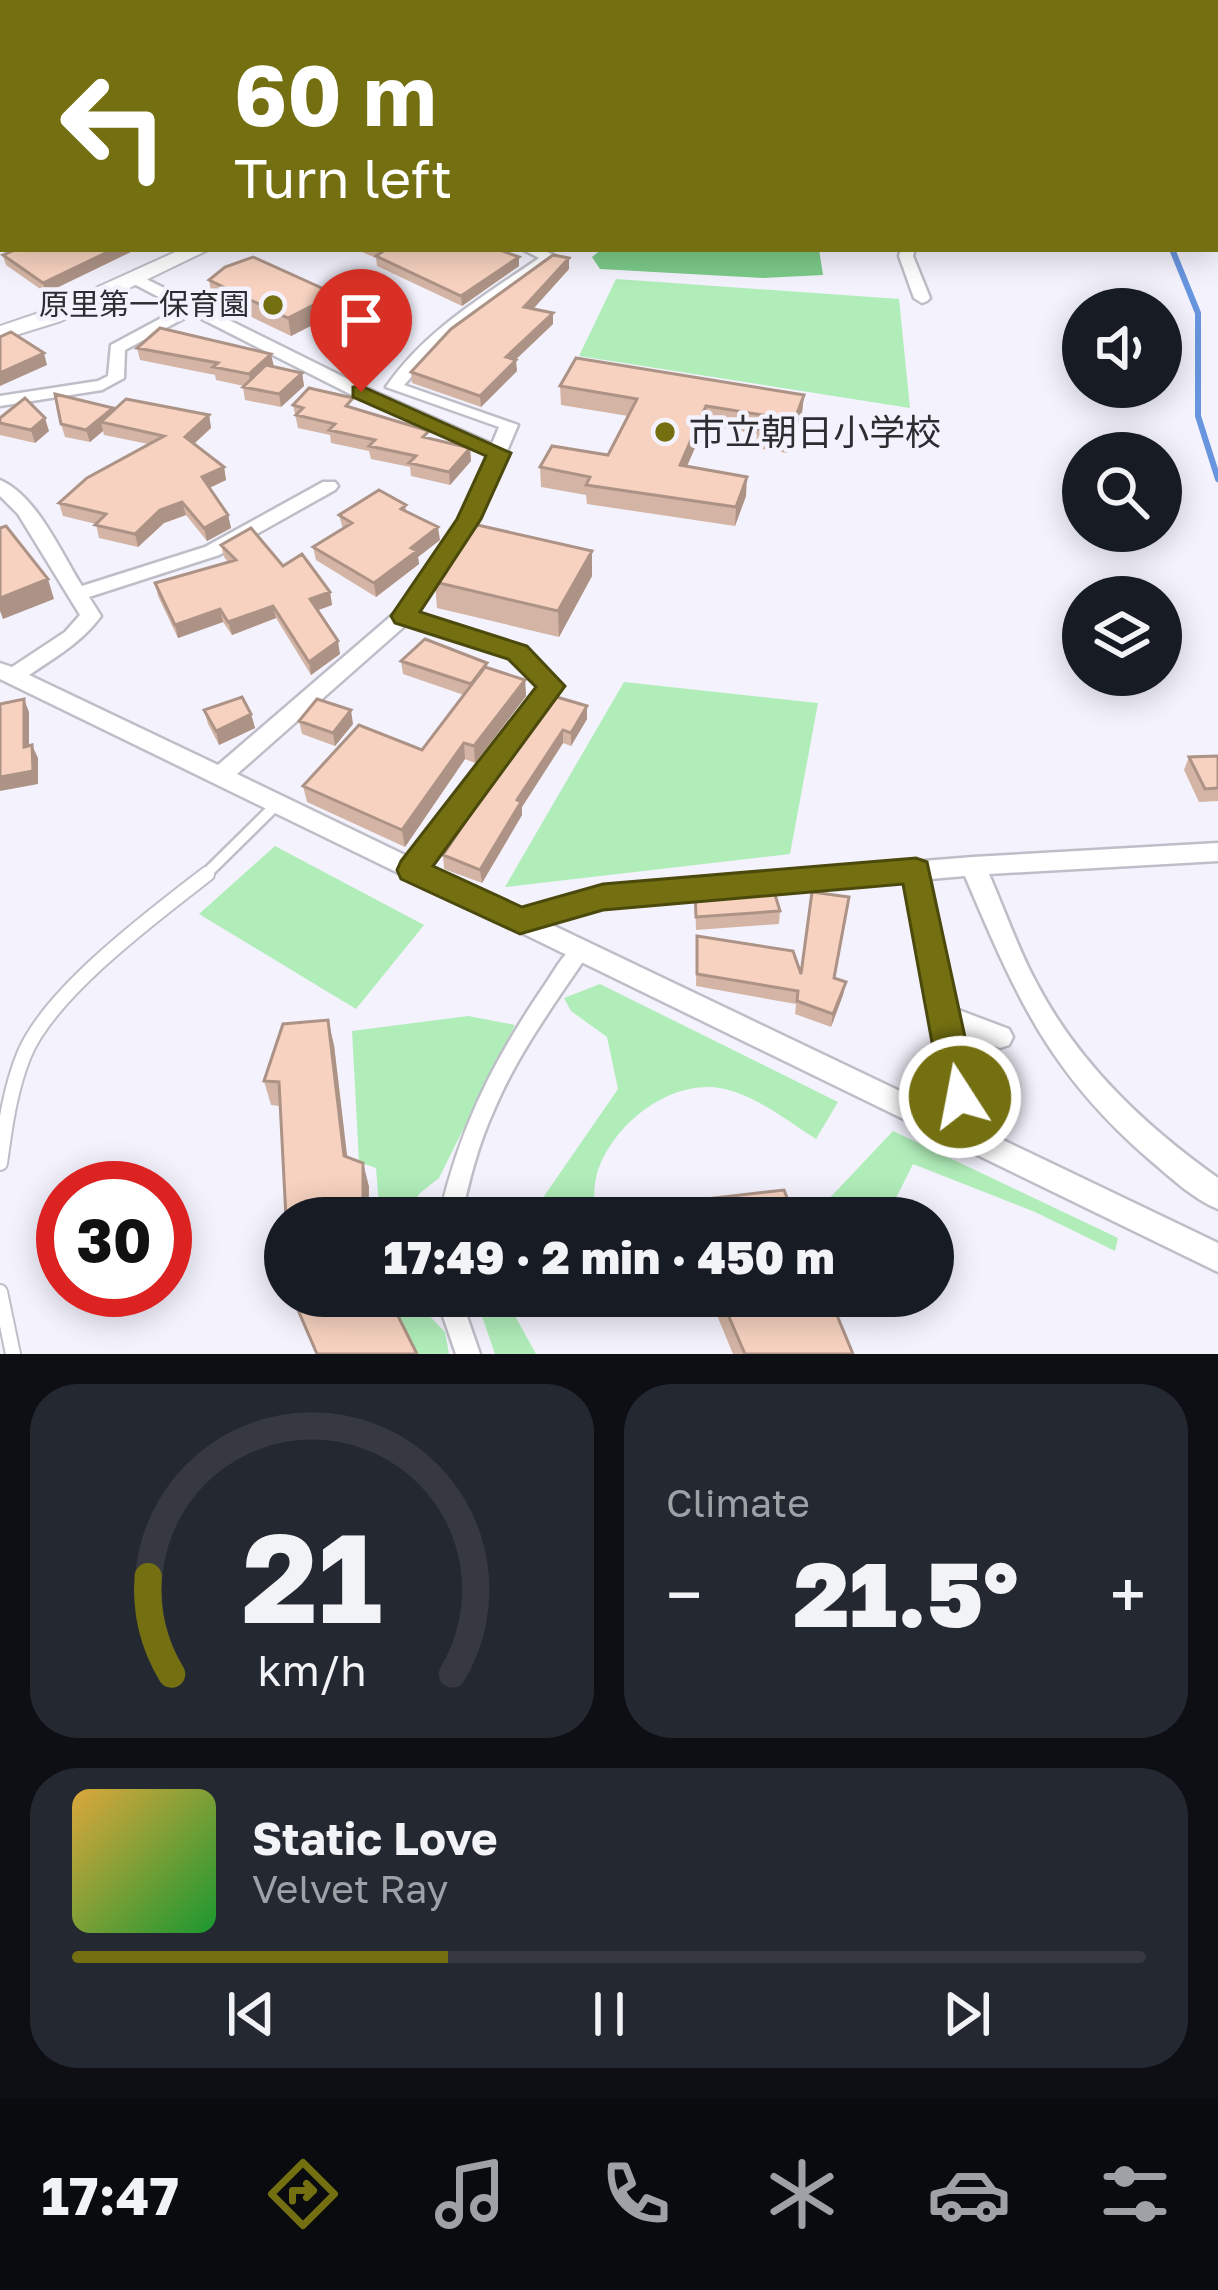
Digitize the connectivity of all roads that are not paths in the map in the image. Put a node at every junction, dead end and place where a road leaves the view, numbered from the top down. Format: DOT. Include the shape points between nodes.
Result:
graph roads {
  1 [pos="155,252"];
  2 [pos="193,252"];
  3 [pos="537,252"];
  4 [pos="907,252"];
  5 [pos="137,280"];
  6 [pos="922,298"];
  7 [pos="189,309"];
  8 [pos="0,331"];
  9 [pos="0,401"];
  10 [pos="499,453"];
  11 [pos="0,485"];
  12 [pos="328,486"];
  13 [pos="79,595"];
  14 [pos="404,616"];
  15 [pos="7,673"];
  16 [pos="220,776"];
  17 [pos="277,805"];
  18 [pos="1218,852"];
  19 [pos="973,866"];
  20 [pos="412,870"];
  21 [pos="916,871"];
  22 [pos="520,921"];
  23 [pos="579,951"];
  24 [pos="944,1016"];
  25 [pos="1000,1036"];
  26 [pos="968,1137"];
  27 [pos="0,1162"];
  28 [pos="1218,1195"];
  29 [pos="454,1197"];
  30 [pos="1218,1258"];
  31 [pos="0,1292"];
  32 [pos="455,1317"];
  33 [pos="13,1354"];
  34 [pos="468,1354"];
  1 -- 8 [label="main road"];
  2 -- 5 [label="main road"];
  3 -- 10 [label="street" via="550,257 467,316 394,387 509,425"];
  4 -- 6 [label="street"];
  5 -- 7 [label="street"];
  5 -- 8 [label="main road"];
  7 -- 9 [label="street" via="117,348 116,378 102,385"];
  7 -- 10 [label="street"];
  10 -- 14 [label="street" via="469,519"];
  11 -- 13 [label="street"];
  12 -- 13 [label="street" via="212,551"];
  13 -- 15 [label="street" via="91,616 72,637"];
  14 -- 16 [label="street"];
  14 -- 20 [label="street" via="518,652 551,686"];
  15 -- 16 [label="street"];
  16 -- 17 [label="street"];
  17 -- 20 [label="street"];
  17 -- 27 [label="lane" via="72,989 25,1051"];
  18 -- 19 [label="street"];
  19 -- 21 [label="street"];
  19 -- 28 [label="street" via="1036,1008 1081,1074 1158,1153"];
  20 -- 22 [label="street"];
  21 -- 22 [label="street" via="603,897"];
  21 -- 24 [label="street"];
  22 -- 23 [label="street"];
  23 -- 26 [label="street"];
  23 -- 29 [label="street" via="482,1103"];
  24 -- 25 [label="street"];
  24 -- 26 [label="street"];
  26 -- 30 [label="street"];
  31 -- 33 [label="lane"];
  32 -- 34 [label="street"];
}
